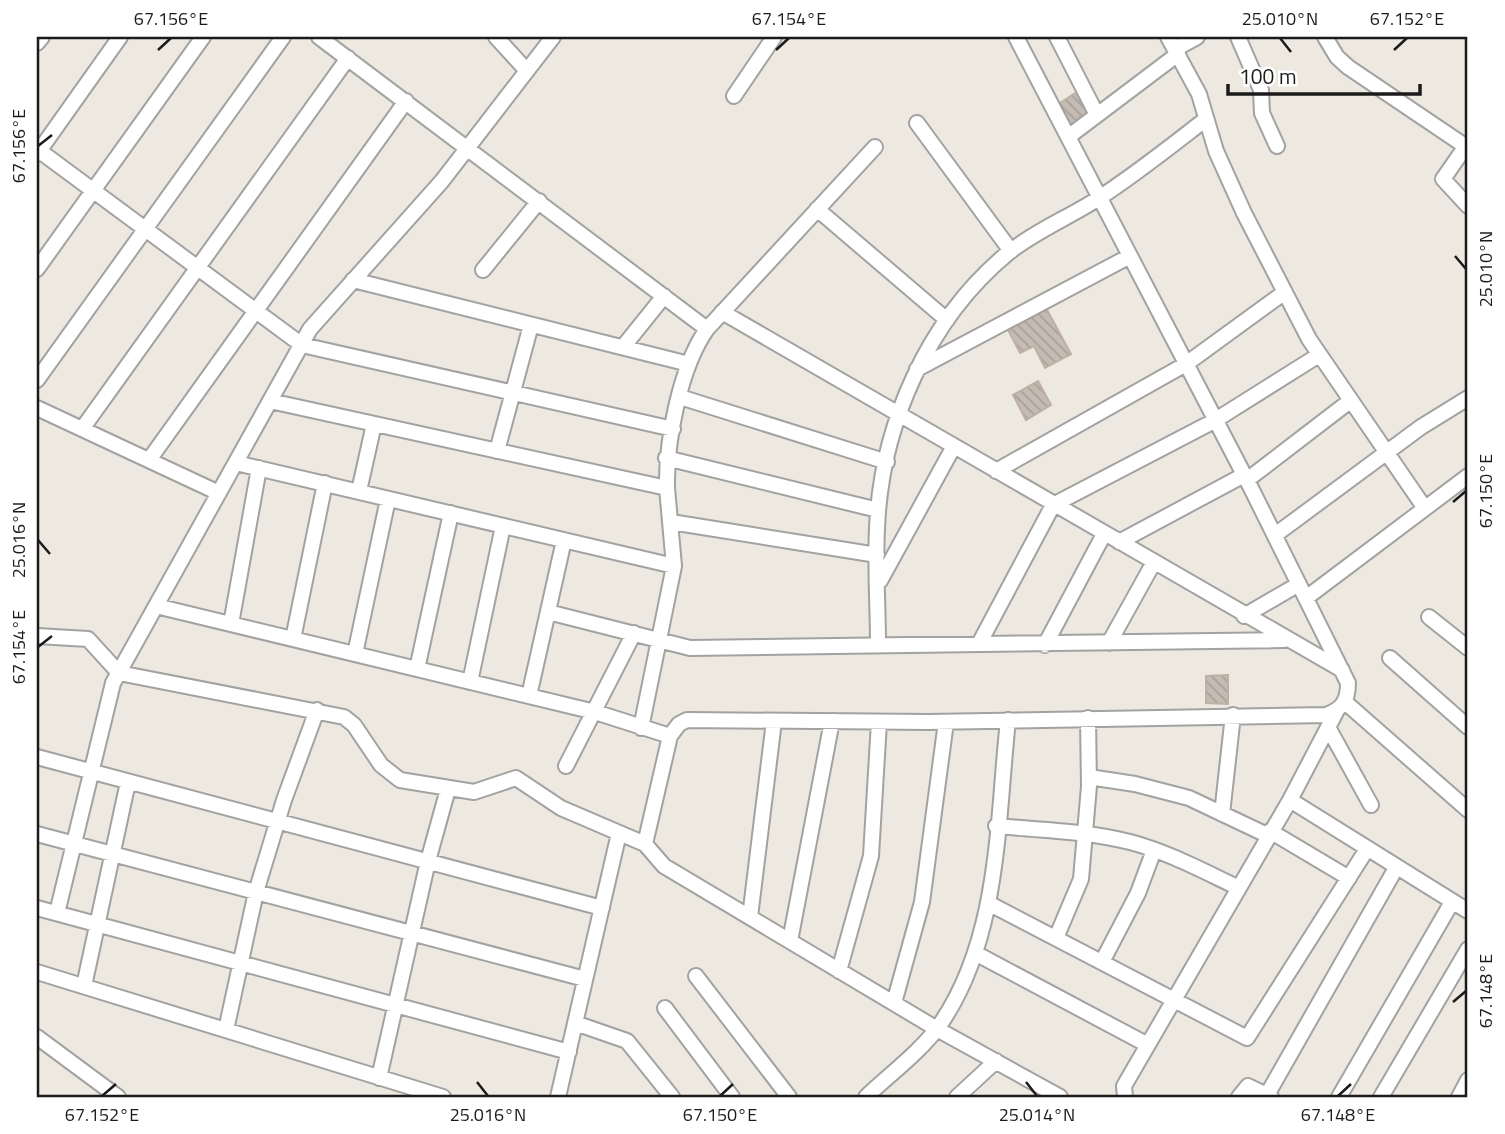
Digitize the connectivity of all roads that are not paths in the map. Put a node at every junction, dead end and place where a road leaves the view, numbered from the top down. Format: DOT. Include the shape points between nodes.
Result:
graph roads {
  1 [pos="41,37"];
  2 [pos="120,37"];
  3 [pos="203,37"];
  4 [pos="283,37"];
  5 [pos="319,37"];
  6 [pos="496,37"];
  7 [pos="553,37"];
  8 [pos="774,37"];
  9 [pos="1016,37"];
  10 [pos="1057,37"];
  11 [pos="1197,37"];
  12 [pos="1238,37"];
  13 [pos="1325,37"];
  14 [pos="37,43"];
  15 [pos="1174,46"];
  16 [pos="348,58"];
  17 [pos="527,71"];
  18 [pos="734,96"];
  19 [pos="406,101"];
  20 [pos="1097,115"];
  21 [pos="1206,119"];
  22 [pos="917,123"];
  23 [pos="1068,136"];
  24 [pos="1277,146"];
  25 [pos="468,147"];
  26 [pos="875,147"];
  27 [pos="1467,147"];
  28 [pos="38,151"];
  29 [pos="93,191"];
  30 [pos="1100,198"];
  31 [pos="539,201"];
  32 [pos="1468,206"];
  33 [pos="817,209"];
  34 [pos="145,229"];
  35 [pos="1011,251"];
  36 [pos="1130,256"];
  37 [pos="198,268"];
  38 [pos="37,269"];
  39 [pos="483,270"];
  40 [pos="354,280"];
  41 [pos="1284,292"];
  42 [pos="664,296"];
  43 [pos="256,311"];
  44 [pos="722,312"];
  45 [pos="947,320"];
  46 [pos="531,325"];
  47 [pos="707,329"];
  48 [pos="302,345"];
  49 [pos="623,347"];
  50 [pos="1319,355"];
  51 [pos="689,364"];
  52 [pos="1186,364"];
  53 [pos="917,369"];
  54 [pos="37,380"];
  55 [pos="513,393"];
  56 [pos="680,397"];
  57 [pos="1468,398"];
  58 [pos="270,401"];
  59 [pos="1350,401"];
  60 [pos="37,408"];
  61 [pos="899,415"];
  62 [pos="1214,421"];
  63 [pos="374,424"];
  64 [pos="82,429"];
  65 [pos="673,429"];
  66 [pos="954,446"];
  67 [pos="497,451"];
  68 [pos="1387,454"];
  69 [pos="666,458"];
  70 [pos="149,460"];
  71 [pos="887,462"];
  72 [pos="236,463"];
  73 [pos="259,468"];
  74 [pos="996,471"];
  75 [pos="1468,476"];
  76 [pos="1245,477"];
  77 [pos="325,484"];
  78 [pos="667,488"];
  79 [pos="359,492"];
  80 [pos="219,493"];
  81 [pos="388,499"];
  82 [pos="1054,505"];
  83 [pos="1424,507"];
  84 [pos="878,510"];
  85 [pos="451,513"];
  86 [pos="671,522"];
  87 [pos="503,526"];
  88 [pos="1104,534"];
  89 [pos="1275,536"];
  90 [pos="564,540"];
  91 [pos="1119,542"];
  92 [pos="877,555"];
  93 [pos="1154,562"];
  94 [pos="674,566"];
  95 [pos="879,582"];
  96 [pos="1299,584"];
  97 [pos="1306,598"];
  98 [pos="156,606"];
  99 [pos="548,612"];
  100 [pos="1244,616"];
  101 [pos="1429,617"];
  102 [pos="231,624"];
  103 [pos="634,633"];
  104 [pos="37,636"];
  105 [pos="293,639"];
  106 [pos="1284,640"];
  107 [pos="660,642"];
  108 [pos="1109,643"];
  109 [pos="979,644"];
  110 [pos="878,645"];
  111 [pos="1045,645"];
  112 [pos="1468,648"];
  113 [pos="355,654"];
  114 [pos="1390,658"];
  115 [pos="417,669"];
  116 [pos="1342,670"];
  117 [pos="119,673"];
  118 [pos="470,682"];
  119 [pos="529,696"];
  120 [pos="1340,707"];
  121 [pos="317,710"];
  122 [pos="595,712"];
  123 [pos="1233,715"];
  124 [pos="1088,718"];
  125 [pos="1008,720"];
  126 [pos="774,721"];
  127 [pos="832,721"];
  128 [pos="880,722"];
  129 [pos="946,722"];
  130 [pos="1468,727"];
  131 [pos="641,728"];
  132 [pos="1329,729"];
  133 [pos="670,736"];
  134 [pos="37,757"];
  135 [pos="566,766"];
  136 [pos="92,772"];
  137 [pos="1089,777"];
  138 [pos="128,782"];
  139 [pos="448,789"];
  140 [pos="1290,800"];
  141 [pos="1371,805"];
  142 [pos="1468,810"];
  143 [pos="1222,814"];
  144 [pos="278,823"];
  145 [pos="996,826"];
  146 [pos="619,833"];
  147 [pos="1268,833"];
  148 [pos="37,834"];
  149 [pos="1086,834"];
  150 [pos="74,844"];
  151 [pos="645,844"];
  152 [pos="1367,849"];
  153 [pos="1154,850"];
  154 [pos="113,854"];
  155 [pos="428,861"];
  156 [pos="1395,868"];
  157 [pos="1349,878"];
  158 [pos="1239,888"];
  159 [pos="256,892"];
  160 [pos="1452,902"];
  161 [pos="988,903"];
  162 [pos="37,908"];
  163 [pos="602,908"];
  164 [pos="1468,911"];
  165 [pos="57,913"];
  166 [pos="750,917"];
  167 [pos="97,924"];
  168 [pos="412,933"];
  169 [pos="1056,938"];
  170 [pos="790,941"];
  171 [pos="1468,949"];
  172 [pos="975,953"];
  173 [pos="1102,962"];
  174 [pos="240,963"];
  175 [pos="839,971"];
  176 [pos="37,972"];
  177 [pos="696,976"];
  178 [pos="585,979"];
  179 [pos="84,986"];
  180 [pos="1175,1000"];
  181 [pos="894,1003"];
  182 [pos="396,1005"];
  183 [pos="666,1009"];
  184 [pos="575,1023"];
  185 [pos="937,1028"];
  186 [pos="226,1030"];
  187 [pos="37,1037"];
  188 [pos="1148,1045"];
  189 [pos="569,1052"];
  190 [pos="996,1061"];
  191 [pos="379,1078"];
  192 [pos="1468,1080"];
  193 [pos="1053,1096"];
  194 [pos="1269,1096"];
  195 [pos="118,1097"];
  196 [pos="438,1097"];
  197 [pos="558,1097"];
  198 [pos="672,1097"];
  199 [pos="732,1097"];
  200 [pos="789,1097"];
  201 [pos="866,1097"];
  202 [pos="957,1097"];
  203 [pos="1125,1097"];
  204 [pos="1239,1097"];
  205 [pos="1339,1097"];
  206 [pos="1381,1097"];
  207 [pos="1459,1097"];
  1 -- 14 [label="street"];
  2 -- 28 [label="street"];
  3 -- 29 [label="street"];
  4 -- 34 [label="street"];
  5 -- 16 [label="street"];
  6 -- 17 [label="street"];
  7 -- 17 [label="street"];
  8 -- 18 [label="street"];
  9 -- 23 [label="street"];
  10 -- 20 [label="street"];
  11 -- 15 [label="street"];
  12 -- 24 [label="street" via="1261,90 1262,113"];
  13 -- 27 [label="street" via="1348,67"];
  15 -- 20 [label="street"];
  15 -- 21 [label="street" via="1199,94"];
  16 -- 19 [label="street"];
  16 -- 37 [label="street"];
  17 -- 25 [label="street"];
  19 -- 25 [label="street"];
  19 -- 43 [label="street"];
  20 -- 23 [label="street"];
  21 -- 30 [label="street"];
  21 -- 41 [label="street" via="1244,214"];
  22 -- 35 [label="street"];
  23 -- 30 [label="street"];
  25 -- 31 [label="street"];
  25 -- 40 [label="street"];
  26 -- 33 [label="street"];
  27 -- 32 [label="street" via="1443,179"];
  28 -- 29 [label="street"];
  29 -- 34 [label="street"];
  29 -- 38 [label="street"];
  30 -- 35 [label="street"];
  30 -- 36 [label="street"];
  31 -- 39 [label="street"];
  31 -- 42 [label="street"];
  33 -- 44 [label="street"];
  33 -- 45 [label="street"];
  34 -- 37 [label="street"];
  34 -- 54 [label="street"];
  35 -- 45 [label="street"];
  36 -- 52 [label="street"];
  36 -- 53 [label="street"];
  37 -- 43 [label="street"];
  37 -- 64 [label="street"];
  40 -- 46 [label="street"];
  40 -- 48 [label="street" via="310,328"];
  41 -- 50 [label="street"];
  41 -- 52 [label="street"];
  42 -- 47 [label="street"];
  42 -- 49 [label="street"];
  43 -- 48 [label="street"];
  43 -- 70 [label="street"];
  44 -- 47 [label="street"];
  44 -- 61 [label="street"];
  45 -- 53 [label="street"];
  46 -- 49 [label="street"];
  46 -- 55 [label="street"];
  47 -- 51 [label="street" via="692,350"];
  48 -- 55 [label="street"];
  48 -- 58 [label="street"];
  49 -- 51 [label="street"];
  50 -- 59 [label="street"];
  50 -- 62 [label="street"];
  51 -- 56 [label="street"];
  52 -- 62 [label="street"];
  52 -- 74 [label="street"];
  53 -- 61 [label="street"];
  55 -- 65 [label="street"];
  55 -- 67 [label="street"];
  56 -- 65 [label="street"];
  56 -- 71 [label="street"];
  57 -- 68 [label="street"];
  58 -- 63 [label="street"];
  58 -- 72 [label="street"];
  59 -- 68 [label="street"];
  59 -- 76 [label="street"];
  60 -- 64 [label="street"];
  61 -- 66 [label="street"];
  61 -- 71 [label="street"];
  62 -- 76 [label="street"];
  62 -- 82 [label="street"];
  63 -- 67 [label="street"];
  63 -- 79 [label="street"];
  64 -- 70 [label="street"];
  65 -- 69 [label="street"];
  66 -- 74 [label="street"];
  66 -- 95 [label="street"];
  67 -- 78 [label="street"];
  68 -- 83 [label="street"];
  68 -- 89 [label="street"];
  69 -- 78 [label="street"];
  69 -- 84 [label="street"];
  70 -- 80 [label="street"];
  71 -- 84 [label="street"];
  72 -- 73 [label="street"];
  72 -- 80 [label="street"];
  73 -- 77 [label="street"];
  73 -- 102 [label="street"];
  74 -- 82 [label="street"];
  75 -- 83 [label="street"];
  76 -- 89 [label="street"];
  76 -- 91 [label="street"];
  77 -- 79 [label="street"];
  77 -- 105 [label="street"];
  78 -- 86 [label="street"];
  79 -- 81 [label="street"];
  80 -- 98 [label="street"];
  81 -- 85 [label="street"];
  81 -- 113 [label="street"];
  82 -- 88 [label="street"];
  82 -- 109 [label="street"];
  83 -- 97 [label="street"];
  84 -- 92 [label="street"];
  85 -- 87 [label="street"];
  85 -- 115 [label="street"];
  86 -- 92 [label="street"];
  86 -- 94 [label="street"];
  87 -- 90 [label="street"];
  87 -- 118 [label="street"];
  88 -- 91 [label="street"];
  88 -- 111 [label="street"];
  89 -- 96 [label="street"];
  90 -- 94 [label="street"];
  90 -- 99 [label="street"];
  91 -- 93 [label="street"];
  92 -- 95 [label="street"];
  93 -- 100 [label="street"];
  93 -- 108 [label="street"];
  94 -- 107 [label="street"];
  95 -- 110 [label="street"];
  96 -- 97 [label="street"];
  96 -- 100 [label="street"];
  97 -- 116 [label="street"];
  98 -- 102 [label="street"];
  98 -- 117 [label="street"];
  99 -- 103 [label="street"];
  99 -- 119 [label="street"];
  100 -- 106 [label="street"];
  101 -- 112 [label="street"];
  102 -- 105 [label="street"];
  103 -- 107 [label="street"];
  103 -- 122 [label="street"];
  104 -- 117 [label="street" via="88,639"];
  105 -- 113 [label="street"];
  106 -- 108 [label="street"];
  106 -- 116 [label="street"];
  107 -- 110 [label="street" via="690,648"];
  107 -- 131 [label="street"];
  108 -- 111 [label="street"];
  109 -- 110 [label="street"];
  109 -- 111 [label="street"];
  113 -- 115 [label="street"];
  114 -- 130 [label="street"];
  115 -- 118 [label="street"];
  116 -- 120 [label="street" via="1348,683"];
  117 -- 121 [label="street"];
  117 -- 136 [label="street"];
  118 -- 119 [label="street"];
  119 -- 122 [label="street"];
  120 -- 123 [label="street" via="1326,715"];
  120 -- 132 [label="street"];
  120 -- 142 [label="street"];
  121 -- 139 [label="street" via="344,717 354,725 381,765 400,780"];
  121 -- 144 [label="street"];
  122 -- 131 [label="street"];
  122 -- 135 [label="street"];
  123 -- 124 [label="street"];
  123 -- 143 [label="street"];
  124 -- 125 [label="street"];
  124 -- 137 [label="street"];
  125 -- 129 [label="street"];
  125 -- 145 [label="street"];
  126 -- 127 [label="street"];
  126 -- 133 [label="street" via="687,720"];
  126 -- 166 [label="street"];
  127 -- 128 [label="street"];
  127 -- 170 [label="street"];
  128 -- 129 [label="street"];
  128 -- 175 [label="street" via="871,856"];
  129 -- 181 [label="street" via="922,902"];
  131 -- 133 [label="street"];
  132 -- 140 [label="street"];
  132 -- 141 [label="street"];
  133 -- 151 [label="street"];
  134 -- 136 [label="street"];
  136 -- 138 [label="street"];
  136 -- 150 [label="street"];
  137 -- 143 [label="street" via="1161,790"];
  137 -- 149 [label="street"];
  138 -- 144 [label="street"];
  138 -- 154 [label="street"];
  139 -- 146 [label="street" via="481,792 516,779 561,808"];
  139 -- 155 [label="street"];
  140 -- 147 [label="street"];
  140 -- 152 [label="street"];
  143 -- 147 [label="street"];
  144 -- 155 [label="street"];
  144 -- 159 [label="street"];
  145 -- 149 [label="street"];
  145 -- 161 [label="street"];
  146 -- 151 [label="street"];
  146 -- 163 [label="street"];
  147 -- 157 [label="street"];
  147 -- 158 [label="street"];
  148 -- 150 [label="street"];
  149 -- 153 [label="street"];
  149 -- 169 [label="street" via="1081,879"];
  150 -- 154 [label="street"];
  150 -- 165 [label="street"];
  151 -- 166 [label="street" via="664,866"];
  152 -- 156 [label="street"];
  152 -- 157 [label="street"];
  153 -- 158 [label="street"];
  153 -- 173 [label="street" via="1138,893"];
  154 -- 159 [label="street"];
  154 -- 167 [label="street"];
  155 -- 163 [label="street"];
  155 -- 168 [label="street"];
  156 -- 160 [label="street"];
  156 -- 194 [label="street"];
  157 -- 180 [label="street" via="1247,1038"];
  158 -- 180 [label="street"];
  159 -- 168 [label="street"];
  159 -- 174 [label="street"];
  160 -- 164 [label="street"];
  160 -- 205 [label="street"];
  161 -- 169 [label="street"];
  161 -- 172 [label="street"];
  162 -- 165 [label="street"];
  163 -- 178 [label="street"];
  165 -- 167 [label="street"];
  166 -- 170 [label="street"];
  167 -- 174 [label="street"];
  167 -- 179 [label="street"];
  168 -- 178 [label="street"];
  168 -- 182 [label="street"];
  169 -- 173 [label="street"];
  170 -- 175 [label="street"];
  171 -- 206 [label="street"];
  172 -- 185 [label="street" via="961,991"];
  172 -- 188 [label="street"];
  173 -- 180 [label="street"];
  174 -- 182 [label="street"];
  174 -- 186 [label="street"];
  175 -- 181 [label="street"];
  176 -- 179 [label="street"];
  177 -- 200 [label="street"];
  178 -- 184 [label="street"];
  179 -- 186 [label="street"];
  180 -- 188 [label="street"];
  181 -- 185 [label="street"];
  182 -- 189 [label="street"];
  182 -- 191 [label="street"];
  183 -- 199 [label="street"];
  184 -- 189 [label="street"];
  184 -- 198 [label="street" via="627,1041"];
  185 -- 190 [label="street"];
  185 -- 201 [label="street"];
  186 -- 191 [label="street"];
  187 -- 195 [label="street"];
  188 -- 203 [label="street" via="1124,1086"];
  189 -- 197 [label="street"];
  190 -- 193 [label="street"];
  190 -- 202 [label="street"];
  191 -- 196 [label="street"];
  192 -- 207 [label="street"];
  194 -- 204 [label="street" via="1248,1086"];
}
